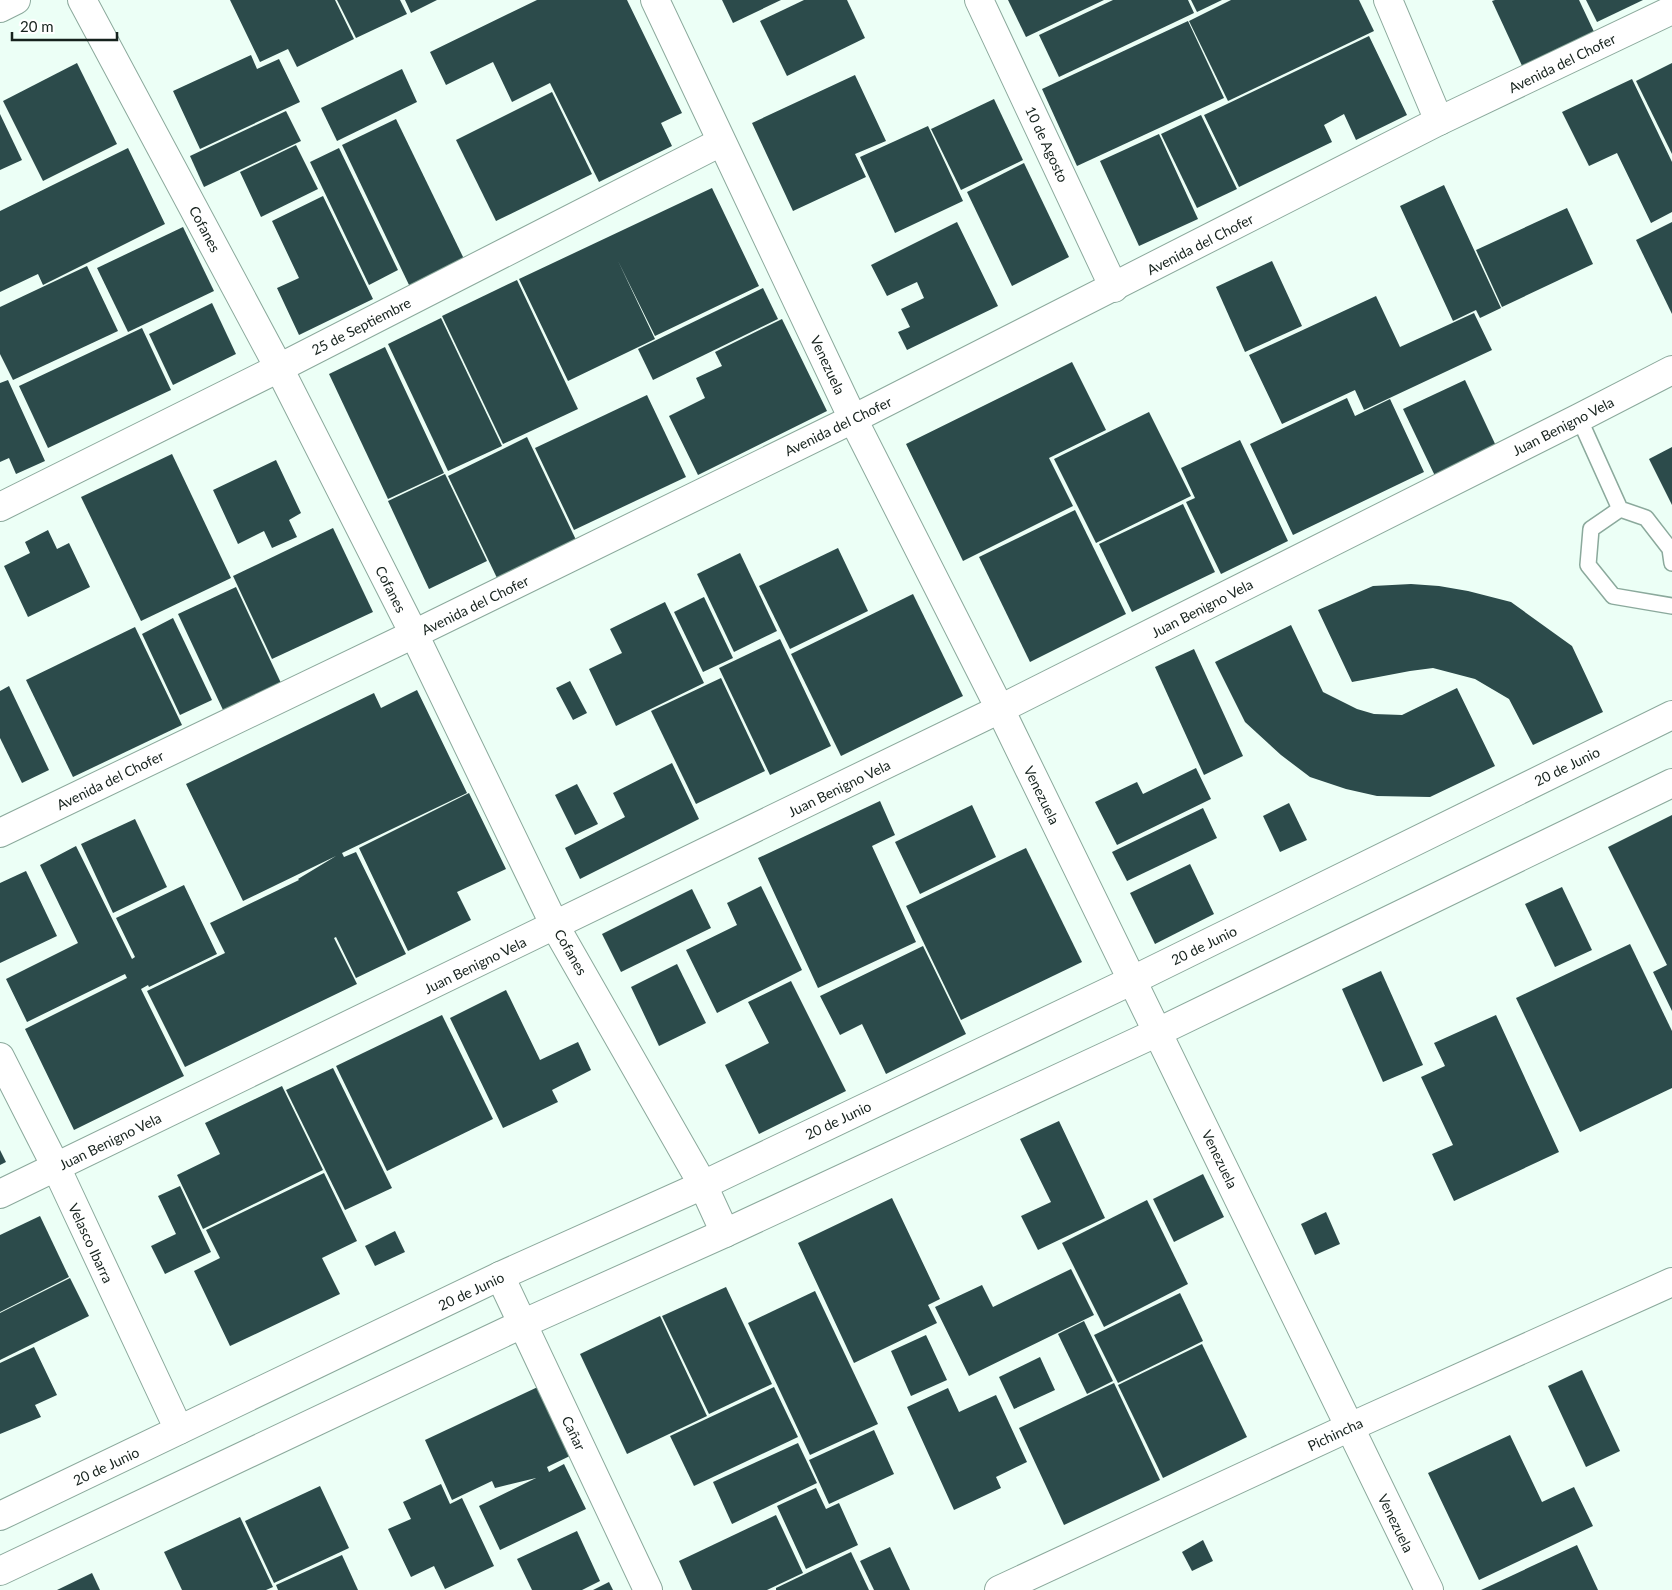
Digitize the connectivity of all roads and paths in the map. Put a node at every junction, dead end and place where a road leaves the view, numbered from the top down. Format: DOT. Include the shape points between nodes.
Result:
graph roads {
  1 [pos="16,0"];
  2 [pos="82,0"];
  3 [pos="655,0"];
  4 [pos="979,0"];
  5 [pos="1388,0"];
  6 [pos="0,8"];
  7 [pos="1672,10"];
  8 [pos="1439,122"];
  9 [pos="721,142"];
  10 [pos="1114,288"];
  11 [pos="279,368"];
  12 [pos="1672,370"];
  13 [pos="1579,418"];
  14 [pos="853,419"];
  15 [pos="0,506"];
  16 [pos="1620,509"];
  17 [pos="1672,563"];
  18 [pos="1672,606"];
  19 [pos="414,634"];
  20 [pos="1000,709"];
  21 [pos="1672,714"];
  22 [pos="1672,783"];
  23 [pos="0,833"];
  24 [pos="555,926"];
  25 [pos="1133,980"];
  26 [pos="1158,1032"];
  27 [pos="0,1057"];
  28 [pos="56,1167"];
  29 [pos="703,1185"];
  30 [pos="0,1194"];
  31 [pos="725,1233"];
  32 [pos="500,1276"];
  33 [pos="1672,1282"];
  34 [pos="522,1324"];
  35 [pos="1350,1427"];
  36 [pos="179,1430"];
  37 [pos="0,1516"];
  38 [pos="0,1571"];
  39 [pos="648,1590"];
  40 [pos="999,1590"];
  41 [pos="1429,1590"];
  1 -- 6 [label="street"];
  2 -- 11 [label="street, Cofanes"];
  3 -- 9 [label="street, Venezuela"];
  4 -- 10 [label="street, 10 de Agosto"];
  5 -- 8 [label="street"];
  7 -- 8 [label="street, Avenida del Chofer"];
  8 -- 10 [label="street, Avenida del Chofer"];
  9 -- 11 [label="street, 25 de Septiembre"];
  9 -- 14 [label="street, Venezuela"];
  10 -- 14 [label="street, Avenida del Chofer"];
  11 -- 15 [label="street, 25 de Septiembre"];
  11 -- 19 [label="street, Cofanes"];
  12 -- 13 [label="street, Juan Benigno Vela"];
  13 -- 16 [label="lane"];
  13 -- 20 [label="street, Juan Benigno Vela"];
  14 -- 19 [label="street, Avenida del Chofer"];
  14 -- 20 [label="street, Venezuela"];
  16 -- 17 [label="lane" via="1646,518 1670,549"];
  16 -- 18 [label="lane" via="1591,529 1588,565 1613,596"];
  19 -- 23 [label="street, Avenida del Chofer"];
  19 -- 24 [label="street, Cofanes"];
  20 -- 24 [label="street, Juan Benigno Vela"];
  20 -- 25 [label="street, Venezuela"];
  21 -- 25 [label="street, 20 de Junio"];
  22 -- 26 [label="street"];
  24 -- 28 [label="street, Juan Benigno Vela"];
  24 -- 29 [label="street, Cofanes"];
  25 -- 26 [label="street, Venezuela"];
  25 -- 29 [label="street, 20 de Junio"];
  26 -- 31 [label="street"];
  26 -- 35 [label="street, Venezuela"];
  27 -- 28 [label="street, Velasco Ibarra"];
  28 -- 30 [label="street, Juan Benigno Vela"];
  28 -- 36 [label="street, Velasco Ibarra"];
  29 -- 31 [label="street, Cofanes"];
  29 -- 32 [label="street, 20 de Junio"];
  31 -- 34 [label="street"];
  32 -- 34 [label="street, Cañar"];
  32 -- 36 [label="street, 20 de Junio"];
  33 -- 35 [label="street, Pichincha"];
  34 -- 38 [label="street"];
  34 -- 39 [label="street, Cañar"];
  35 -- 40 [label="street, Pichincha"];
  35 -- 41 [label="street, Venezuela"];
  36 -- 37 [label="street, 20 de Junio"];
}
